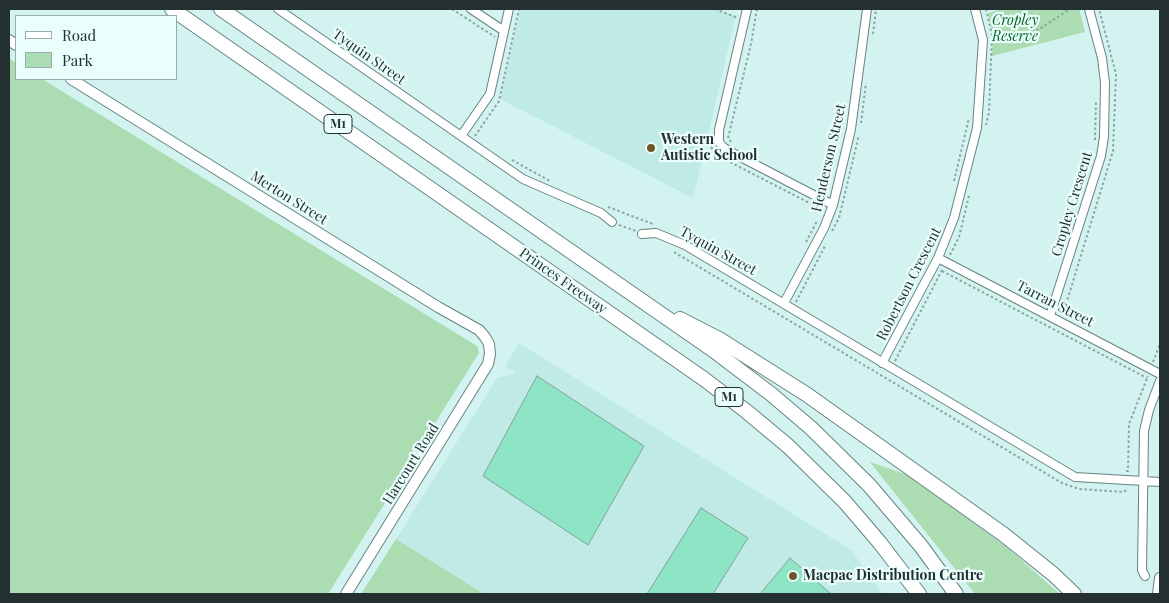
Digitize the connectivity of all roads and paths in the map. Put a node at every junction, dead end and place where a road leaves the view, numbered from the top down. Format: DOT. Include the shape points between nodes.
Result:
graph roads {
  1 [pos="172,9"];
  2 [pos="221,9"];
  3 [pos="278,9"];
  4 [pos="471,9"];
  5 [pos="509,9"];
  6 [pos="714,9"];
  7 [pos="747,9"];
  8 [pos="757,9"];
  9 [pos="867,9"];
  10 [pos="975,9"];
  11 [pos="1070,9"];
  12 [pos="1089,9"];
  13 [pos="1098,9"];
  14 [pos="739,18"];
  15 [pos="504,31"];
  16 [pos="992,35"];
  17 [pos="72,80"];
  18 [pos="1096,93"];
  19 [pos="970,111"];
  20 [pos="844,112"];
  21 [pos="464,132"];
  22 [pos="475,136"];
  23 [pos="732,143"];
  24 [pos="711,146"];
  25 [pos="1095,147"];
  26 [pos="505,156"];
  27 [pos="551,182"];
  28 [pos="953,185"];
  29 [pos="820,188"];
  30 [pos="825,201"];
  31 [pos="601,205"];
  32 [pos="833,205"];
  33 [pos="612,222"];
  34 [pos="655,225"];
  35 [pos="642,234"];
  36 [pos="938,258"];
  37 [pos="942,271"];
  38 [pos="626,290"];
  39 [pos="784,303"];
  40 [pos="1051,313"];
  41 [pos="489,344"];
  42 [pos="1160,344"];
  43 [pos="884,360"];
  44 [pos="895,361"];
  45 [pos="1151,368"];
  46 [pos="1160,374"];
  47 [pos="1147,378"];
  48 [pos="1160,381"];
  49 [pos="1120,471"];
  50 [pos="1143,481"];
  51 [pos="1160,482"];
  52 [pos="1145,576"];
  53 [pos="1160,578"];
  54 [pos="346,594"];
  55 [pos="919,594"];
  56 [pos="956,594"];
  57 [pos="1074,594"];
  58 [pos="1158,594"];
  1 -- 55 [label="highway, Princes Freeway / M1" via="746,411 788,446 845,502"];
  2 -- 38 [label="highway, Princes Freeway / M1"];
  3 -- 21 [label="street, Tyquin Street"];
  4 -- 15 [label="street"];
  5 -- 15 [label="street"];
  6 -- 14 [label="path"];
  7 -- 30 [label="street" via="719,130 720,142 729,151"];
  8 -- 23 [label="path" via="728,138"];
  9 -- 32 [label="street, Henderson Street" via="851,129"];
  10 -- 36 [label="street, Robertson Crescent" via="983,40 978,128 954,218"];
  11 -- 16 [label="path" via="1033,33"];
  12 -- 40 [label="street, Cropley Crescent" via="1105,83 1104,137 1101,156"];
  13 -- 40 [label="path" via="1116,74 1112,152 1063,314"];
  15 -- 21 [label="street" via="490,94"];
  17 -- 41 [label="street, Merton Street" via="479,330"];
  18 -- 25 [label="path"];
  19 -- 28 [label="path"];
  20 -- 29 [label="path" via="826,192"];
  21 -- 22 [label="path"];
  21 -- 33 [label="street, Tyquin Street" via="523,179 601,213"];
  24 -- 30 [label="path" via="722,158 823,210"];
  26 -- 27 [label="path"];
  30 -- 32 [label="street"];
  31 -- 34 [label="path"];
  32 -- 39 [label="street, Henderson Street"];
  33 -- 35 [label="path"];
  35 -- 39 [label="street, Tyquin Street" via="656,233 685,245"];
  36 -- 40 [label="street, Tarran Street"];
  36 -- 43 [label="street, Robertson Crescent"];
  37 -- 47 [label="path"];
  38 -- 56 [label="highway, Princes Freeway / M1" via="750,377 811,428 886,504"];
  38 -- 57 [label="highway" via="719,339 775,374 1004,534"];
  39 -- 43 [label="street, Tyquin Street"];
  40 -- 45 [label="street, Tarran Street"];
  41 -- 54 [label="street, Harcourt Road" via="488,364 476,385"];
  42 -- 45 [label="path"];
  43 -- 44 [label="path"];
  43 -- 50 [label="street, Tyquin Street" via="1075,477"];
  45 -- 46 [label="street, Tarran Street"];
  45 -- 47 [label="path"];
  47 -- 49 [label="path" via="1129,424 1128,471"];
  48 -- 50 [label="street" via="1148,410 1144,431"];
  50 -- 51 [label="street, Tyquin Street"];
  50 -- 52 [label="street" via="1142,570"];
  53 -- 58 [label="street"];
}
